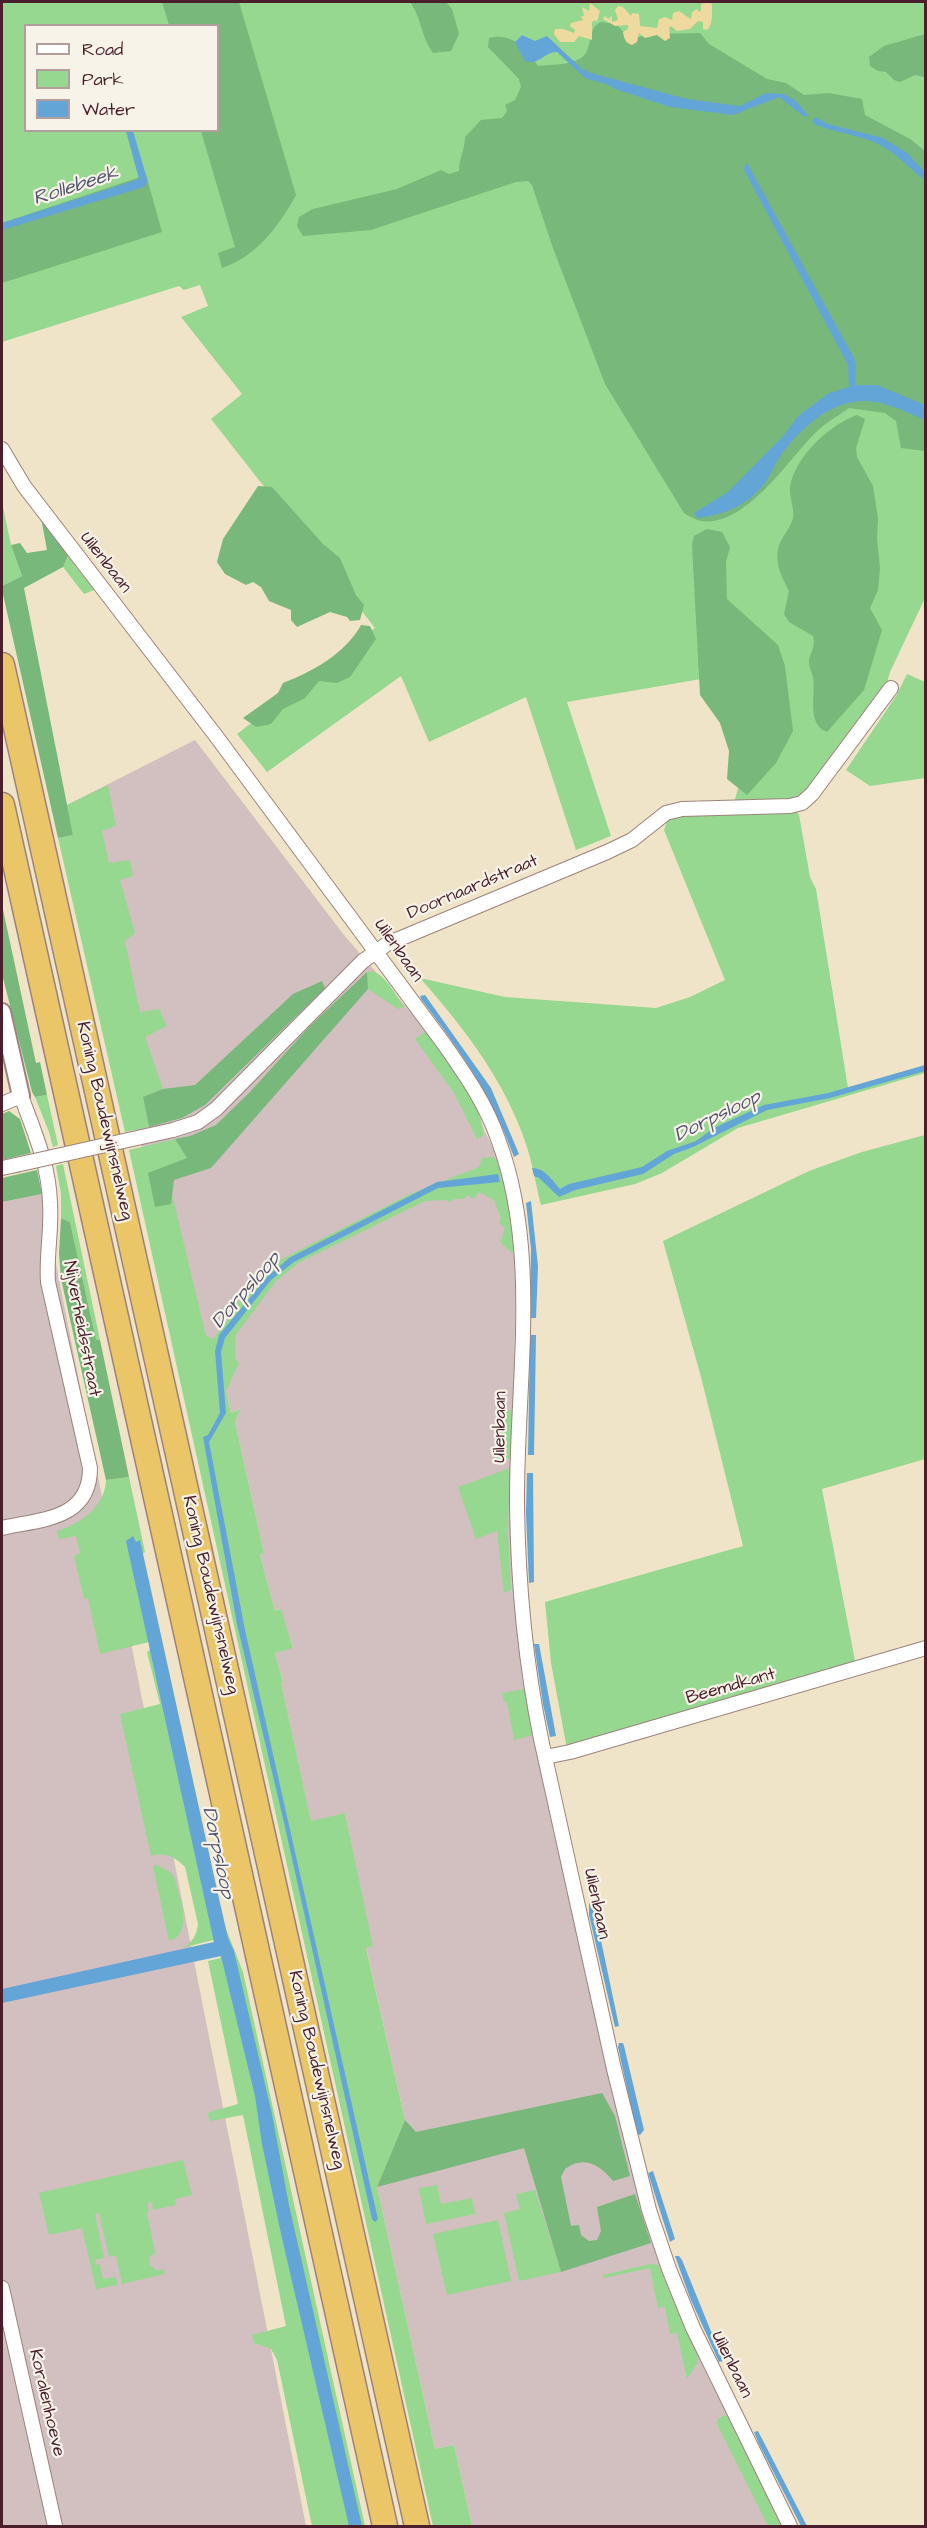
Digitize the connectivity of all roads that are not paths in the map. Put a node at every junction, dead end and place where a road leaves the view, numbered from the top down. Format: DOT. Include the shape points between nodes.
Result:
graph roads {
  1 [pos="2,449"];
  2 [pos="2,664"];
  3 [pos="891,688"];
  4 [pos="2,805"];
  5 [pos="375,952"];
  6 [pos="2,1012"];
  7 [pos="21,1096"];
  8 [pos="2,1104"];
  9 [pos="2,1168"];
  10 [pos="2,1528"];
  11 [pos="926,1648"];
  12 [pos="545,1757"];
  13 [pos="2,2288"];
  14 [pos="55,2526"];
  15 [pos="385,2526"];
  16 [pos="417,2526"];
  17 [pos="790,2526"];
  1 -- 5 [label="street, Uilenbaan" via="24,486"];
  2 -- 16 [label="highway, Koning Boudewijnsnelweg"];
  3 -- 5 [label="street, Doornaardstraat" via="802,803 666,813 622,845"];
  4 -- 15 [label="highway, Koning Boudewijnsnelweg"];
  5 -- 9 [label="street, Doornaardstraat, bridge" via="198,1122"];
  5 -- 12 [label="street, Uilenbaan" via="470,1081 498,1138 520,1220 523,1274 517,1502 520,1594"];
  6 -- 7 [label="street, Nijverheidsstraat"];
  7 -- 8 [label="street"];
  7 -- 10 [label="street, Nijverheidsstraat" via="41,1150 49,1191 48,1282 90,1480 85,1494 66,1513"];
  11 -- 12 [label="street, Beemdkant"];
  12 -- 17 [label="street, Uilenbaan" via="649,2210 693,2328"];
  13 -- 14 [label="street, Koralenhoeve"];
}
